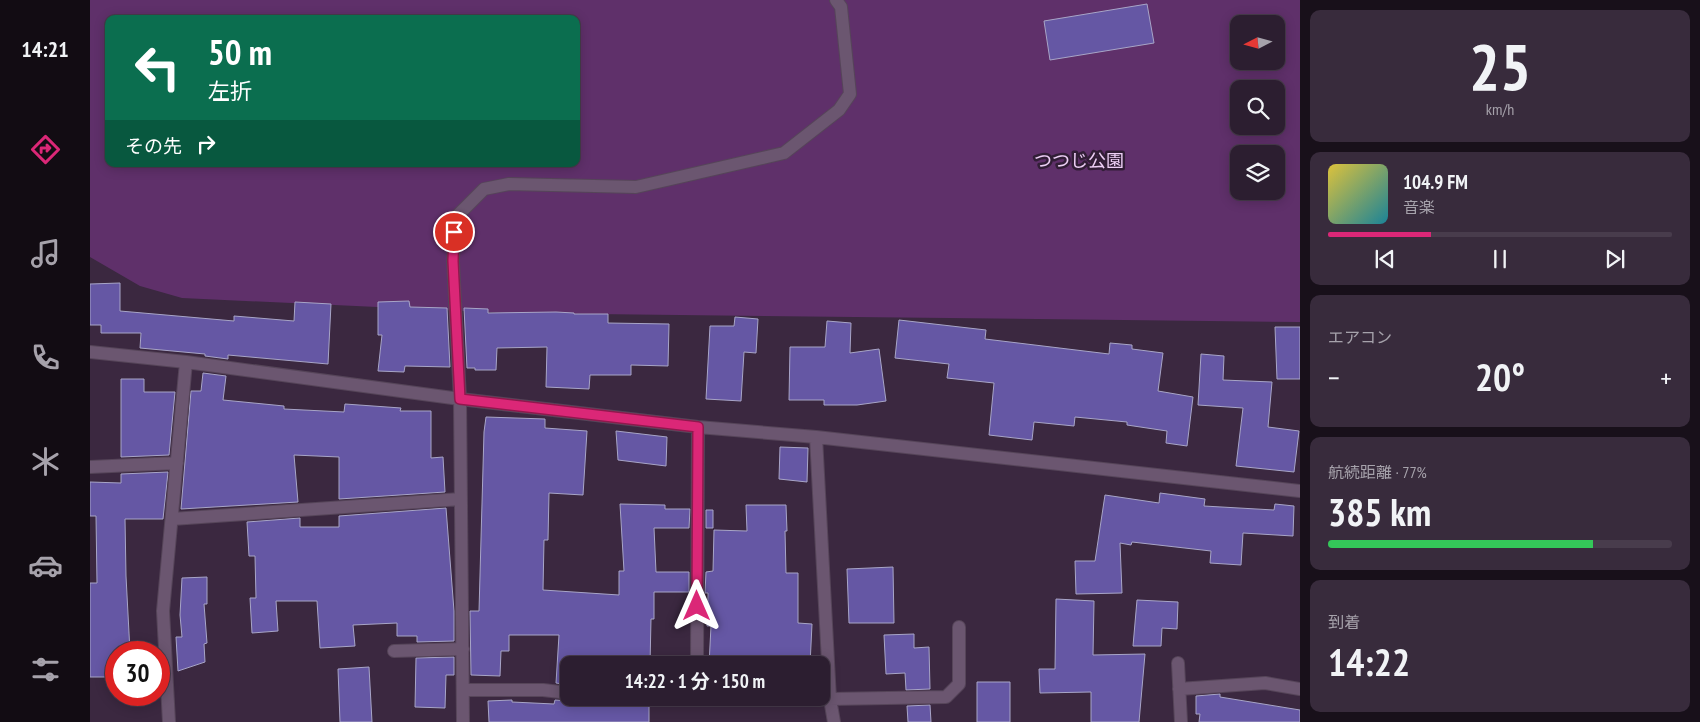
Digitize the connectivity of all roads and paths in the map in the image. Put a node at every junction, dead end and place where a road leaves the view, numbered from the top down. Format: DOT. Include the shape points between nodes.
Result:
graph roads {
  1 [pos="836,0"];
  2 [pos="90,352"];
  3 [pos="186,362"];
  4 [pos="460,399"];
  5 [pos="698,427"];
  6 [pos="816,437"];
  7 [pos="178,464"];
  8 [pos="90,467"];
  9 [pos="1300,491"];
  10 [pos="461,499"];
  11 [pos="172,519"];
  12 [pos="960,627"];
  13 [pos="463,649"];
  14 [pos="394,651"];
  15 [pos="697,656"];
  16 [pos="828,656"];
  17 [pos="1178,663"];
  18 [pos="1179,689"];
  19 [pos="1300,689"];
  20 [pos="463,690"];
  21 [pos="560,692"];
  22 [pos="830,699"];
  23 [pos="168,722"];
  24 [pos="463,722"];
  25 [pos="834,722"];
  26 [pos="1181,722"];
  1 -- 4 [label="street" via="841,7 850,94 839,110 784,153 636,187 509,184 484,189 455,218 453,261"];
  2 -- 3 [label="street"];
  3 -- 4 [label="street"];
  3 -- 7 [label="street"];
  4 -- 5 [label="street"];
  4 -- 10 [label="street"];
  5 -- 6 [label="street"];
  5 -- 15 [label="street"];
  6 -- 9 [label="street"];
  6 -- 16 [label="street"];
  7 -- 8 [label="street"];
  7 -- 11 [label="street"];
  10 -- 11 [label="street"];
  10 -- 13 [label="street"];
  11 -- 23 [label="street" via="163,611"];
  12 -- 22 [label="street" via="959,684 946,697"];
  13 -- 14 [label="street"];
  13 -- 20 [label="street"];
  17 -- 18 [label="street"];
  18 -- 19 [label="street" via="1266,683"];
  18 -- 26 [label="street"];
  20 -- 21 [label="street"];
  20 -- 24 [label="street"];
  22 -- 25 [label="street"];
}
